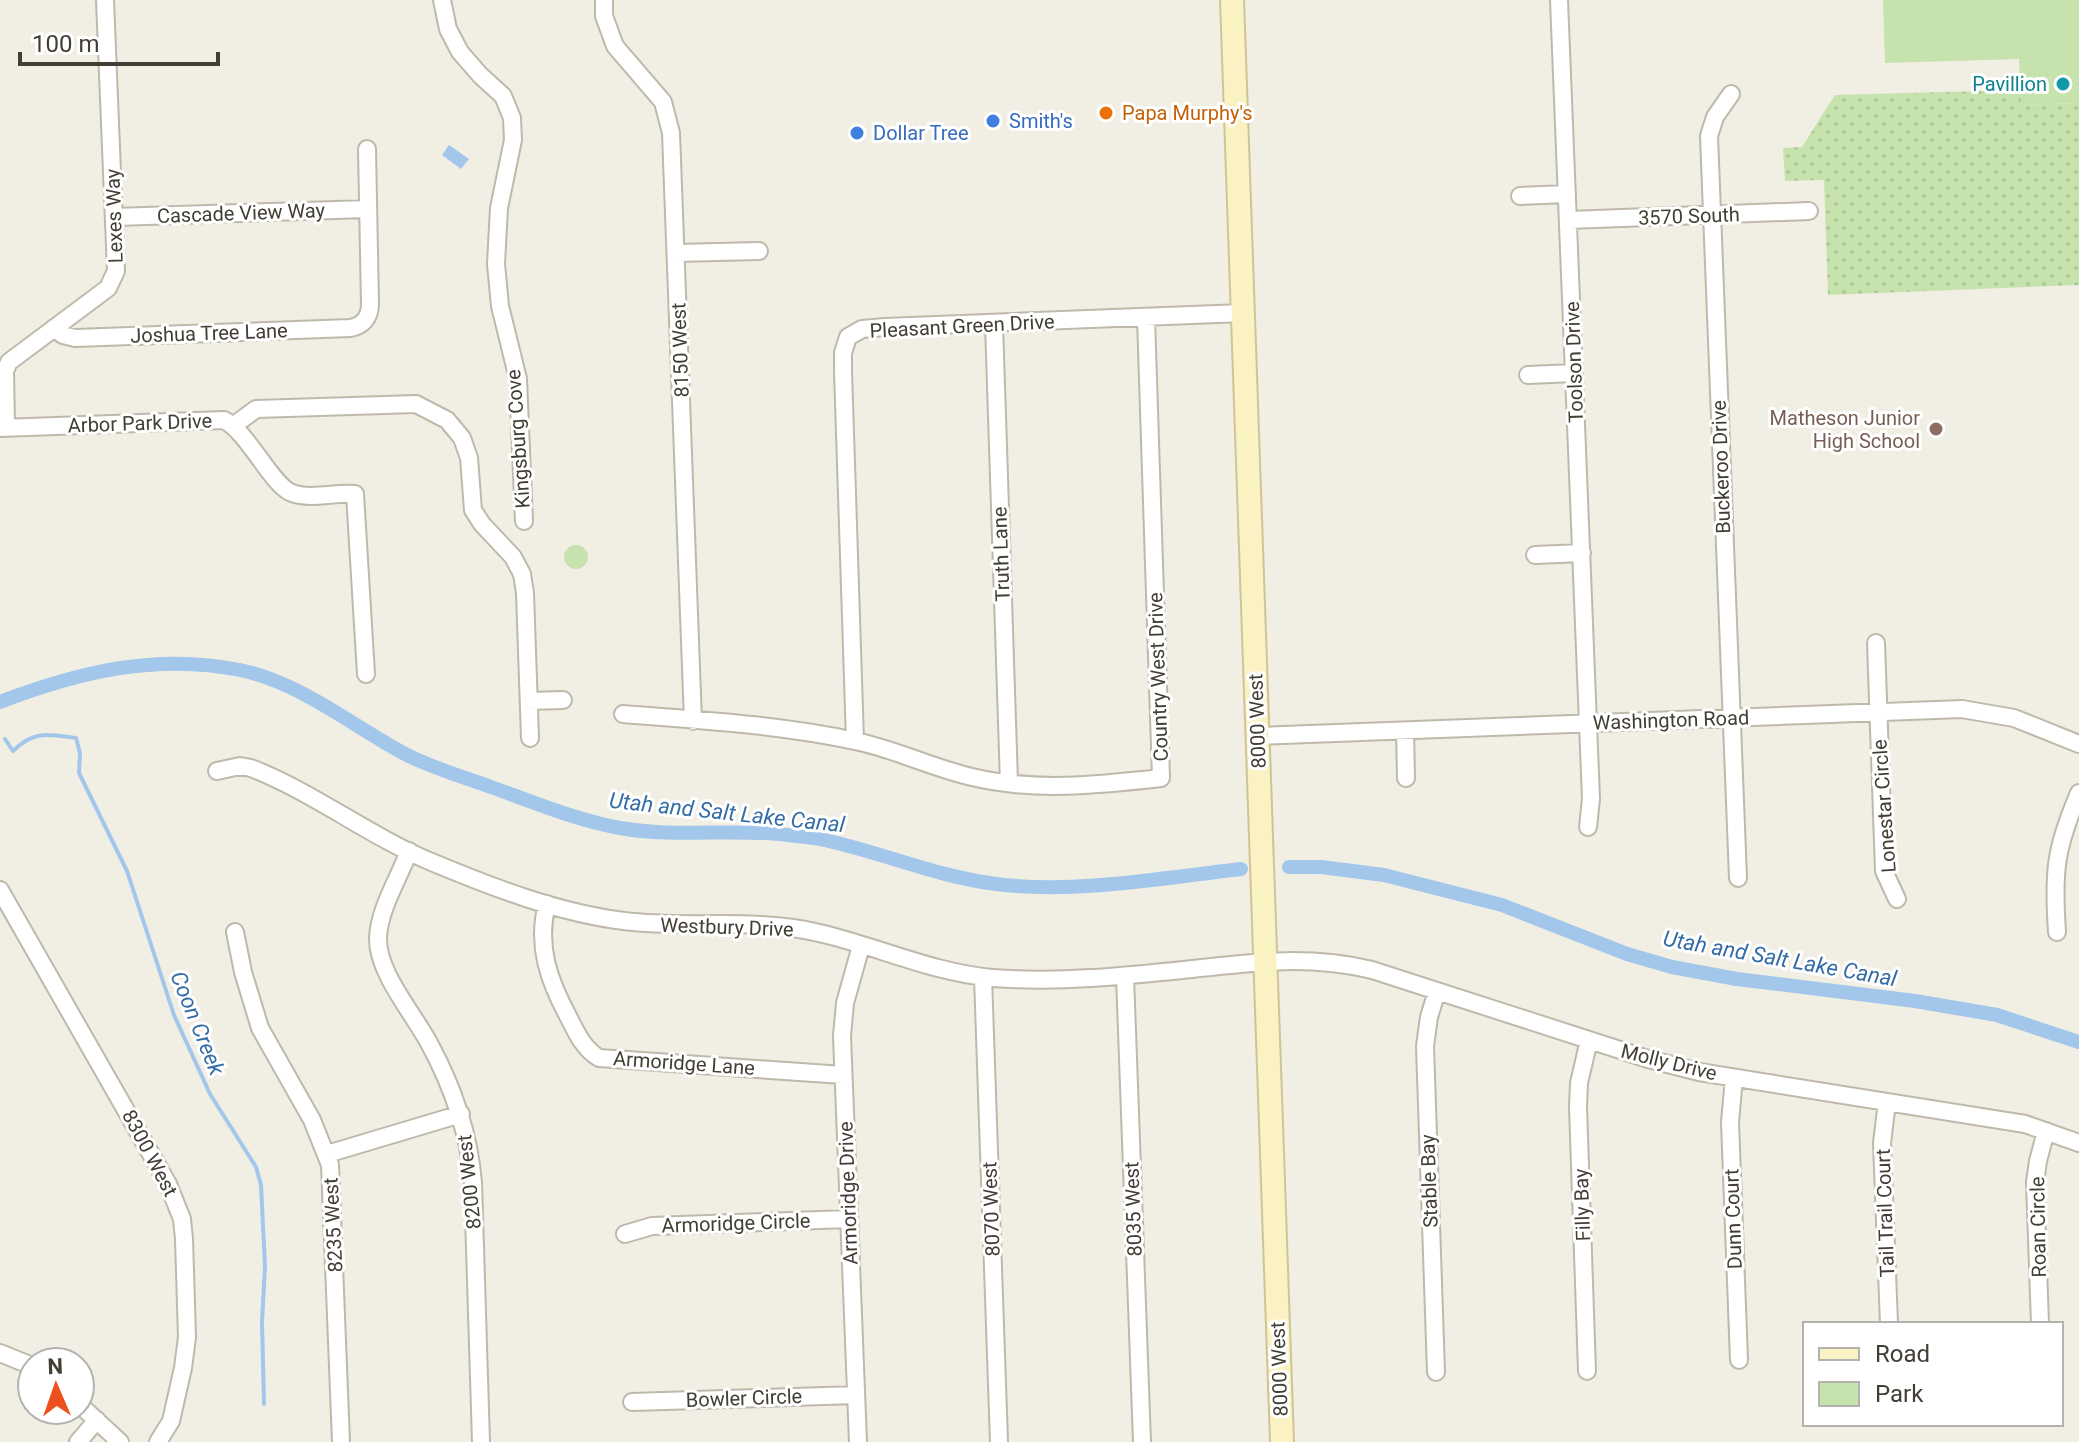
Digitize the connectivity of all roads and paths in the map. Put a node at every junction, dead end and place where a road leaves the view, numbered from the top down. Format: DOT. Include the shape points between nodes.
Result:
graph roads {
  1 [pos="105,0"];
  2 [pos="442,0"];
  3 [pos="604,0"];
  4 [pos="1232,0"];
  5 [pos="1559,0"];
  6 [pos="1731,94"];
  7 [pos="367,149"];
  8 [pos="1567,194"];
  9 [pos="1520,196"];
  10 [pos="368,209"];
  11 [pos="1809,211"];
  12 [pos="1711,215"];
  13 [pos="114,217"];
  14 [pos="1569,220"];
  15 [pos="759,251"];
  16 [pos="676,253"];
  17 [pos="1243,313"];
  18 [pos="1146,318"];
  19 [pos="994,324"];
  20 [pos="54,328"];
  21 [pos="1574,373"];
  22 [pos="1528,375"];
  23 [pos="233,426"];
  24 [pos="3,428"];
  25 [pos="524,521"];
  26 [pos="1582,553"];
  27 [pos="1535,555"];
  28 [pos="1876,643"];
  29 [pos="366,674"];
  30 [pos="563,700"];
  31 [pos="529,701"];
  32 [pos="1878,711"];
  33 [pos="623,714"];
  34 [pos="1731,718"];
  35 [pos="693,721"];
  36 [pos="1588,723"];
  37 [pos="1405,731"];
  38 [pos="1257,736"];
  39 [pos="530,738"];
  40 [pos="855,741"];
  41 [pos="2079,744"];
  42 [pos="217,771"];
  43 [pos="1406,778"];
  44 [pos="1009,783"];
  45 [pos="2079,793"];
  46 [pos="1588,827"];
  47 [pos="409,851"];
  48 [pos="1738,878"];
  49 [pos="0,890"];
  50 [pos="1897,899"];
  51 [pos="547,904"];
  52 [pos="235,932"];
  53 [pos="2057,932"];
  54 [pos="861,946"];
  55 [pos="1264,961"];
  56 [pos="1125,976"];
  57 [pos="983,977"];
  58 [pos="1437,991"];
  59 [pos="1589,1040"];
  60 [pos="843,1075"];
  61 [pos="1734,1078"];
  62 [pos="1887,1102"];
  63 [pos="461,1114"];
  64 [pos="2046,1131"];
  65 [pos="2079,1143"];
  66 [pos="327,1154"];
  67 [pos="849,1219"];
  68 [pos="625,1234"];
  69 [pos="1889,1322"];
  70 [pos="2040,1322"];
  71 [pos="1739,1360"];
  72 [pos="1587,1371"];
  73 [pos="1436,1372"];
  74 [pos="856,1395"];
  75 [pos="632,1402"];
  76 [pos="97,1420"];
  77 [pos="78,1442"];
  78 [pos="120,1442"];
  79 [pos="158,1442"];
  80 [pos="341,1442"];
  81 [pos="481,1442"];
  82 [pos="858,1442"];
  83 [pos="999,1442"];
  84 [pos="1142,1442"];
  85 [pos="1282,1442"];
  1 -- 13 [label="street, Lexes Way"];
  2 -- 25 [label="street, Kingsburg Cove" via="460,52 503,96 512,118 496,264 518,379"];
  3 -- 16 [label="street, 8150 West" via="615,46 654,90 668,115"];
  4 -- 17 [label="street, 8000 West"];
  5 -- 8 [label="street, Toolson Drive"];
  6 -- 12 [label="street, Buckeroo Drive" via="1709,136"];
  7 -- 10 [label="street"];
  8 -- 9 [label="street"];
  8 -- 14 [label="street, Toolson Drive"];
  10 -- 13 [label="street, Cascade View Way"];
  10 -- 20 [label="street, Joshua Tree Lane" via="370,304 365,321 350,328 75,338"];
  11 -- 12 [label="street, 3570 South"];
  12 -- 14 [label="street, 3570 South"];
  12 -- 34 [label="street, Buckeroo Drive"];
  13 -- 20 [label="street, Lexes Way" via="116,271 111,283"];
  14 -- 21 [label="street, Toolson Drive"];
  15 -- 16 [label="street"];
  16 -- 35 [label="street, 8150 West"];
  17 -- 18 [label="street, Pleasant Green Drive"];
  17 -- 38 [label="street, 8000 West"];
  18 -- 19 [label="street, Pleasant Green Drive"];
  18 -- 44 [label="street, Country West Drive" via="1161,778 1067,786"];
  19 -- 40 [label="street, Pleasant Green Drive" via="862,329 845,345"];
  19 -- 44 [label="street, Truth Lane"];
  20 -- 24 [label="street, Lexes Way" via="6,367"];
  21 -- 22 [label="street"];
  21 -- 26 [label="street, Toolson Drive"];
  23 -- 24 [label="street, Arbor Park Drive" via="220,420"];
  23 -- 29 [label="street, Arbor Park Drive" via="286,490 301,495 355,494"];
  23 -- 31 [label="street" via="263,408 416,404 447,420 466,449 473,510 522,574"];
  26 -- 27 [label="street"];
  26 -- 36 [label="street, Toolson Drive"];
  28 -- 32 [label="street, Lonestar Circle"];
  30 -- 31 [label="street"];
  31 -- 39 [label="street"];
  32 -- 34 [label="street, Washington Road"];
  32 -- 41 [label="street, Washington Road" via="1988,712"];
  32 -- 50 [label="street, Lonestar Circle" via="1884,871"];
  33 -- 35 [label="street, Country West Drive"];
  34 -- 36 [label="street, Washington Road"];
  34 -- 48 [label="street, Buckeroo Drive"];
  35 -- 40 [label="street, Country West Drive"];
  36 -- 37 [label="street, Washington Road"];
  36 -- 46 [label="street, Toolson Drive"];
  37 -- 38 [label="street, Washington Road"];
  37 -- 43 [label="street"];
  38 -- 55 [label="street, 8000 West"];
  40 -- 44 [label="street, Country West Drive" via="954,773"];
  42 -- 47 [label="street, Westbury Drive" via="240,766 263,772"];
  45 -- 53 [label="street" via="2058,849"];
  47 -- 51 [label="street, Westbury Drive"];
  47 -- 63 [label="street, 8200 West" via="383,915 379,948"];
  49 -- 79 [label="street, 8300 West" via="168,1184 182,1219 186,1352 171,1421"];
  51 -- 54 [label="street, Westbury Drive" via="624,921 793,928"];
  51 -- 60 [label="street, Armoridge Lane" via="541,930 548,975 590,1053 599,1058"];
  52 -- 66 [label="street, 8235 West" via="260,1028"];
  54 -- 57 [label="street, Westbury Drive"];
  54 -- 60 [label="street, Armoridge Drive" via="845,1003"];
  55 -- 56 [label="street, Westbury Drive"];
  55 -- 58 [label="street, Molly Drive" via="1346,964"];
  55 -- 85 [label="street, 8000 West"];
  56 -- 57 [label="street, Westbury Drive"];
  56 -- 84 [label="street, 8035 West"];
  57 -- 83 [label="street, 8070 West"];
  58 -- 59 [label="street, Molly Drive"];
  58 -- 73 [label="street, Stable Bay" via="1425,1046"];
  59 -- 61 [label="street, Molly Drive"];
  59 -- 72 [label="street, Filly Bay" via="1578,1107"];
  60 -- 67 [label="street, Armoridge Drive"];
  61 -- 62 [label="street, Molly Drive"];
  61 -- 71 [label="street, Dunn Court" via="1730,1122"];
  62 -- 64 [label="street, Molly Drive"];
  62 -- 69 [label="street, Tail Trail Court" via="1882,1143"];
  63 -- 66 [label="street"];
  63 -- 81 [label="street, 8200 West" via="472,1173"];
  64 -- 65 [label="street, Molly Drive"];
  64 -- 70 [label="street, Roan Circle" via="2035,1182"];
  66 -- 80 [label="street, 8235 West" via="333,1195"];
  67 -- 68 [label="street, Armoridge Circle" via="652,1226"];
  67 -- 74 [label="street, Armoridge Drive"];
  74 -- 75 [label="street, Bowler Circle"];
  74 -- 82 [label="street, Armoridge Drive"];
  76 -- 77 [label="street"];
  76 -- 78 [label="street"];
}
